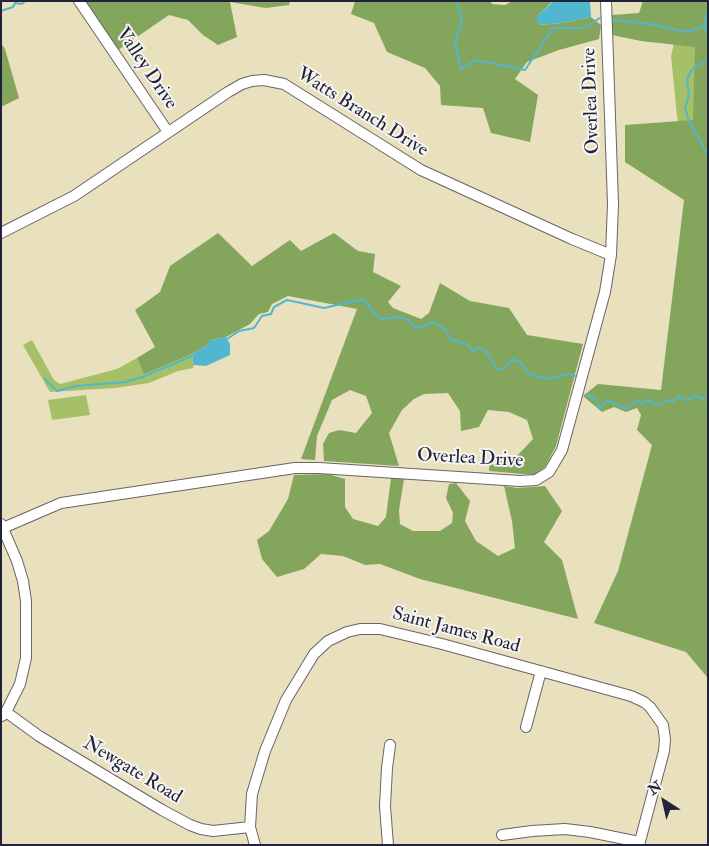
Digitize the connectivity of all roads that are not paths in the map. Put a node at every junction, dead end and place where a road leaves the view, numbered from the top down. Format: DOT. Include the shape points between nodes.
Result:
graph roads {
  1 [pos="79,1"];
  2 [pos="606,1"];
  3 [pos="168,132"];
  4 [pos="1,233"];
  5 [pos="611,255"];
  6 [pos="2,526"];
  7 [pos="541,671"];
  8 [pos="4,714"];
  9 [pos="526,727"];
  10 [pos="390,745"];
  11 [pos="250,827"];
  12 [pos="502,835"];
  13 [pos="639,843"];
  14 [pos="255,845"];
  15 [pos="388,845"];
  1 -- 3 [label="street, Valley Drive"];
  2 -- 5 [label="street, Overlea Drive" via="613,204"];
  3 -- 4 [label="street, Watts Branch Drive" via="74,196"];
  3 -- 5 [label="street, Watts Branch Drive" via="242,84 264,80 284,84 421,170"];
  5 -- 6 [label="street, Overlea Drive" via="605,292 562,450 549,472 536,480 295,468 61,503"];
  6 -- 8 [label="street" via="18,561 26,601 26,658 20,684"];
  7 -- 9 [label="street"];
  7 -- 11 [label="street, Saint James Road" via="380,629 360,629 328,641 314,654 283,709 252,794"];
  7 -- 13 [label="street, Saint James Road" via="631,696 650,707 663,725 664,751"];
  8 -- 11 [label="street, Newgate Road" via="190,824 214,831"];
  10 -- 15 [label="street" via="385,806"];
  11 -- 14 [label="street, Saint James Road"];
  12 -- 13 [label="street" via="565,829"];
}
